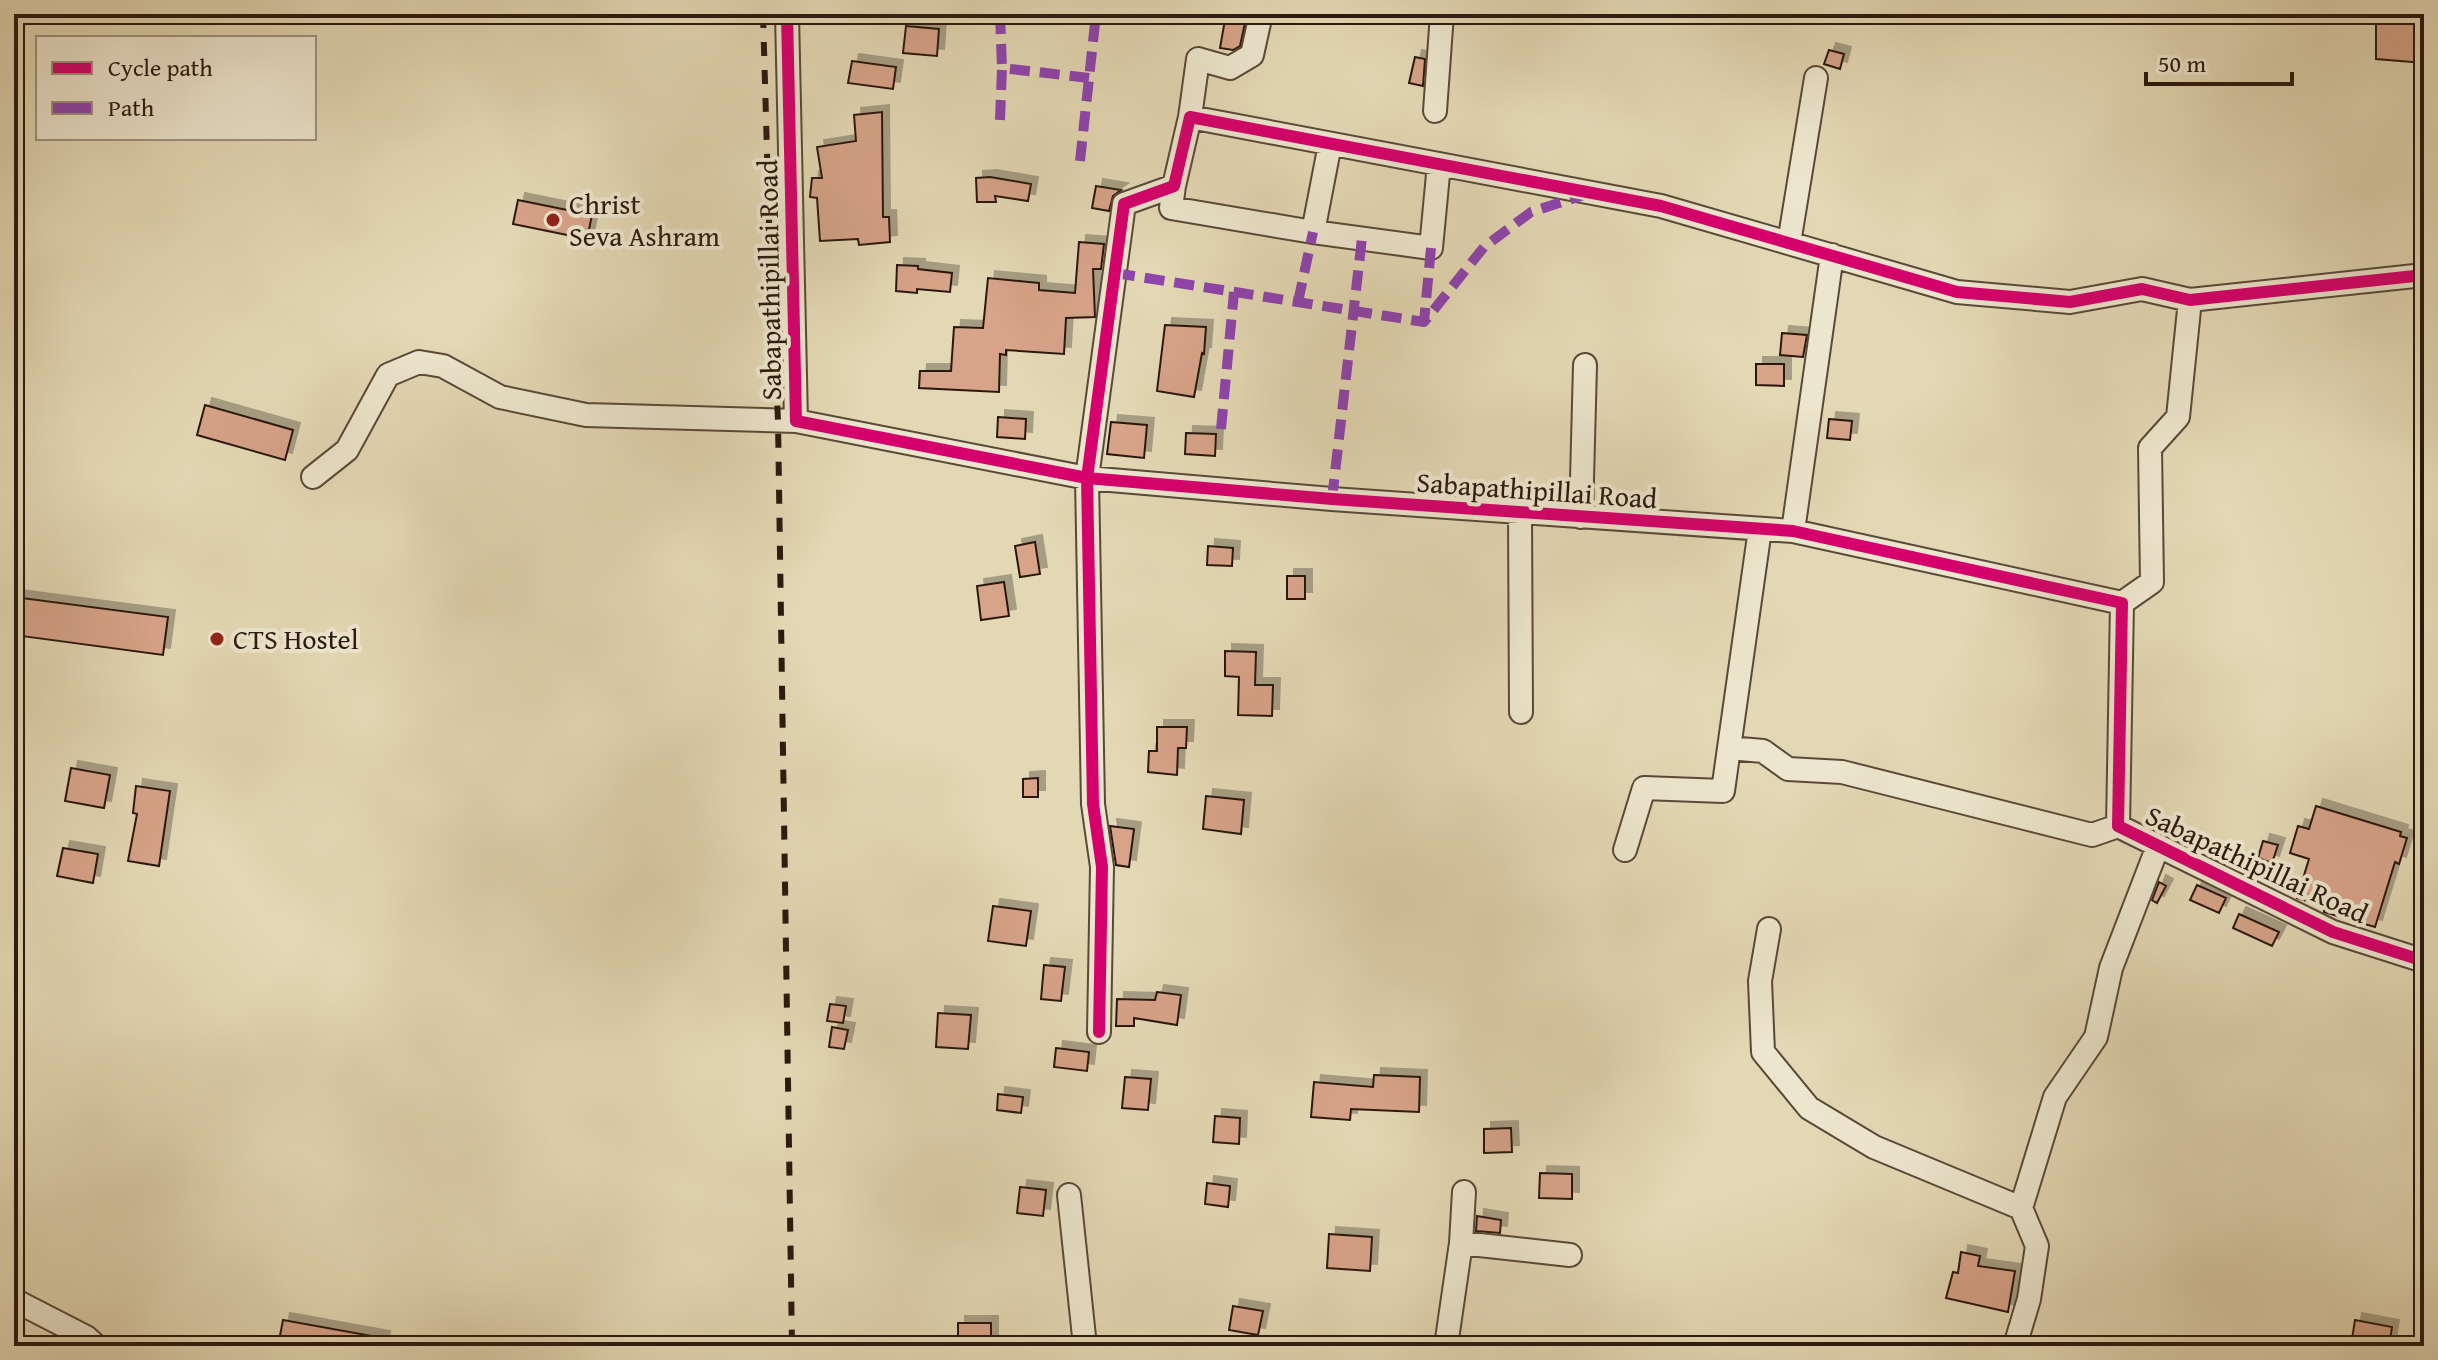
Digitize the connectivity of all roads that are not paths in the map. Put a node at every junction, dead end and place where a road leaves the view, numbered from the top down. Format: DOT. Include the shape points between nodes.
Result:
graph roads {
  1 [pos="787,14"];
  2 [pos="1261,14"];
  3 [pos="1442,14"];
  4 [pos="1816,78"];
  5 [pos="1435,111"];
  6 [pos="1190,117"];
  7 [pos="1330,144"];
  8 [pos="1439,164"];
  9 [pos="1174,186"];
  10 [pos="1313,232"];
  11 [pos="1789,243"];
  12 [pos="1832,255"];
  13 [pos="2424,275"];
  14 [pos="2190,300"];
  15 [pos="1585,365"];
  16 [pos="796,421"];
  17 [pos="313,477"];
  18 [pos="1087,478"];
  19 [pos="1520,513"];
  20 [pos="1581,517"];
  21 [pos="1760,529"];
  22 [pos="1793,531"];
  23 [pos="2122,603"];
  24 [pos="1521,712"];
  25 [pos="1729,748"];
  26 [pos="2118,826"];
  27 [pos="2158,846"];
  28 [pos="1625,850"];
  29 [pos="1769,929"];
  30 [pos="2424,961"];
  31 [pos="1099,1032"];
  32 [pos="1464,1192"];
  33 [pos="1069,1195"];
  34 [pos="2021,1208"];
  35 [pos="1461,1243"];
  36 [pos="1570,1255"];
  37 [pos="14,1300"];
  38 [pos="96,1346"];
  39 [pos="1085,1346"];
  40 [pos="1446,1346"];
  41 [pos="2015,1346"];
  1 -- 16 [label="street, Sabapathipillai Road"];
  2 -- 6 [label="street" via="1252,55 1230,68 1198,59"];
  3 -- 5 [label="street"];
  4 -- 11 [label="street"];
  6 -- 7 [label="street"];
  6 -- 9 [label="street"];
  7 -- 8 [label="street"];
  7 -- 10 [label="street"];
  8 -- 10 [label="street" via="1431,248"];
  8 -- 11 [label="street" via="1661,206"];
  9 -- 10 [label="street" via="1171,208"];
  9 -- 18 [label="street" via="1124,204"];
  11 -- 12 [label="street"];
  12 -- 14 [label="street" via="1957,292 2070,302 2142,289"];
  12 -- 22 [label="street"];
  13 -- 14 [label="street"];
  14 -- 23 [label="street" via="2178,417 2150,448 2152,582"];
  15 -- 20 [label="street"];
  16 -- 17 [label="street" via="586,415 500,397 443,366 419,362 388,375 347,450"];
  16 -- 18 [label="street, Sabapathipillai Road"];
  18 -- 19 [label="street, Sabapathipillai Road"];
  18 -- 31 [label="street" via="1093,804 1102,867"];
  19 -- 20 [label="street, Sabapathipillai Road"];
  19 -- 24 [label="street"];
  20 -- 21 [label="street, Sabapathipillai Road"];
  21 -- 22 [label="street, Sabapathipillai Road"];
  21 -- 25 [label="street"];
  22 -- 23 [label="street, Sabapathipillai Road"];
  23 -- 26 [label="street, Sabapathipillai Road"];
  25 -- 26 [label="street" via="1763,751 1788,769 1842,772 2092,835"];
  25 -- 28 [label="street" via="1723,791 1644,788"];
  26 -- 27 [label="street, Sabapathipillai Road"];
  27 -- 30 [label="street, Sabapathipillai Road" via="2333,932"];
  27 -- 34 [label="street" via="2111,968 2096,1037 2055,1097"];
  29 -- 34 [label="street" via="1760,981 1763,1052 1809,1108 1874,1147"];
  32 -- 35 [label="street"];
  33 -- 39 [label="street"];
  34 -- 41 [label="street" via="2037,1246"];
  35 -- 36 [label="street"];
  35 -- 40 [label="street"];
  37 -- 38 [label="street"];
}
